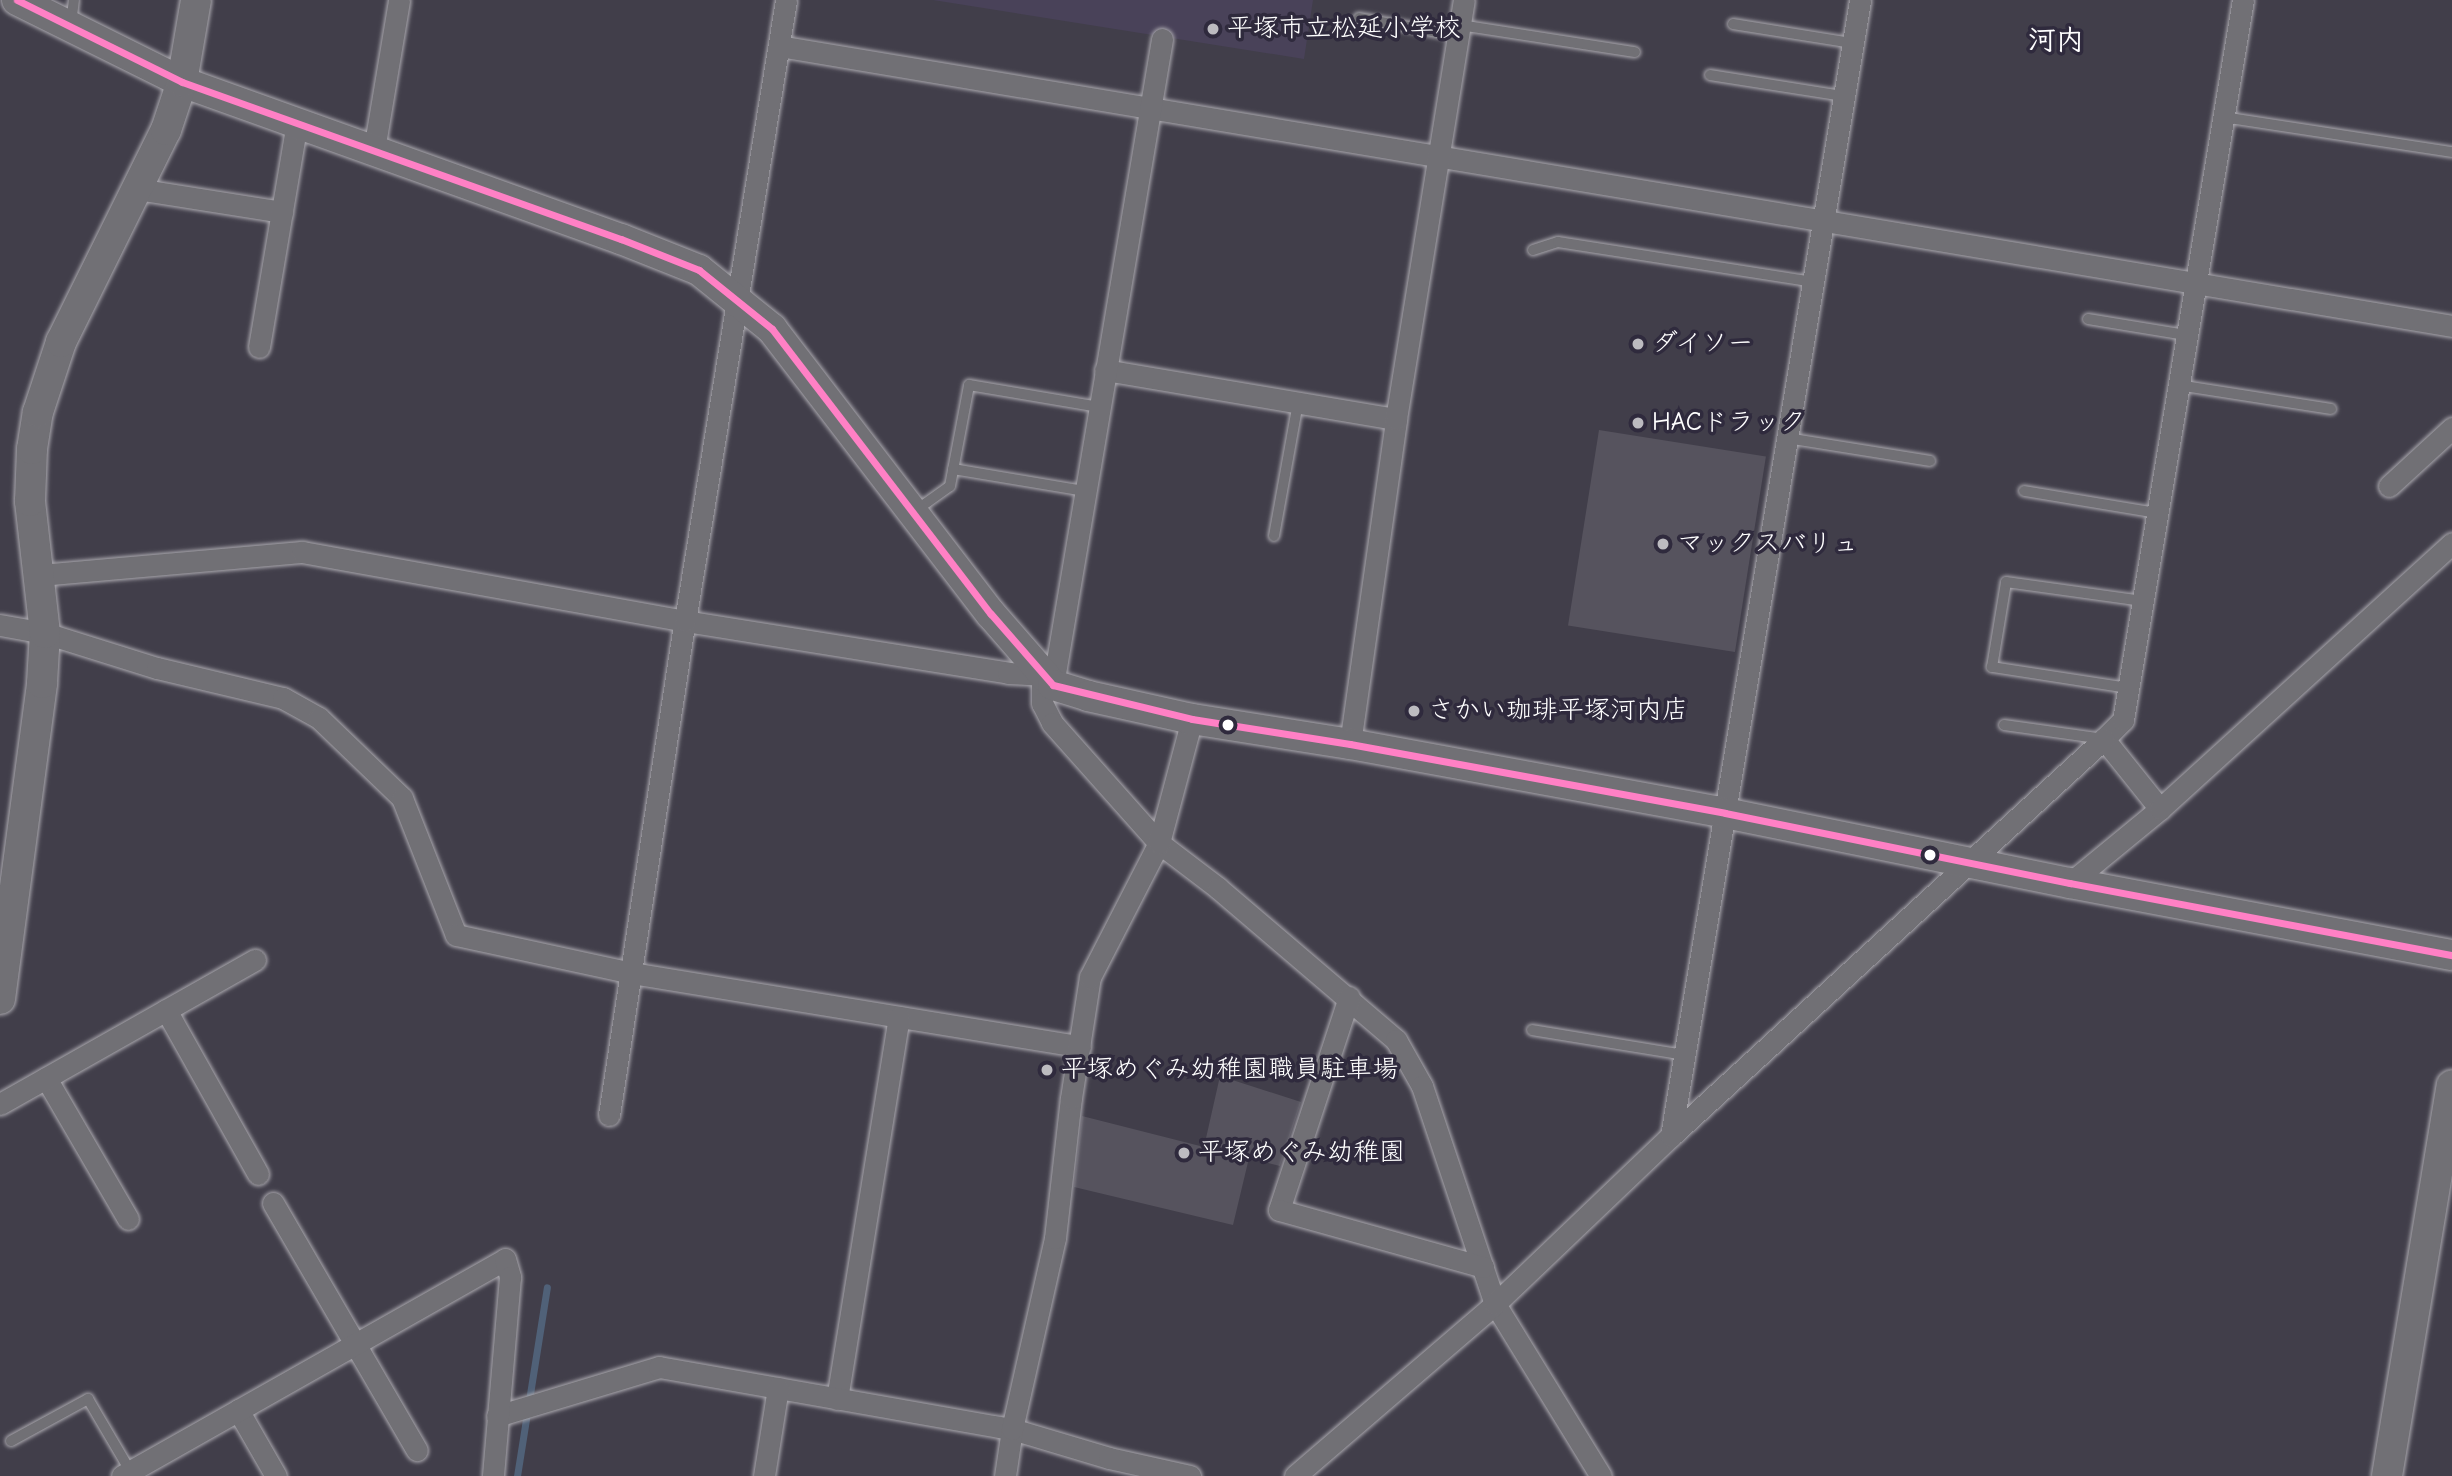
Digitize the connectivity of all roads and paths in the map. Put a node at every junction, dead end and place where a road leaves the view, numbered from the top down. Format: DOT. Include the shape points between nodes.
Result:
graph roads {
  1 [pos="17,0"];
  2 [pos="196,0"];
  3 [pos="399,0"];
  4 [pos="786,0"];
  5 [pos="1464,0"];
  6 [pos="1860,0"];
  7 [pos="2243,0"];
  8 [pos="72,13"];
  9 [pos="1359,18"];
  10 [pos="1733,24"];
  11 [pos="1459,30"];
  12 [pos="1163,39"];
  13 [pos="1853,43"];
  14 [pos="779,46"];
  15 [pos="1635,52"];
  16 [pos="1710,75"];
  17 [pos="182,82"];
  18 [pos="1843,96"];
  19 [pos="1150,107"];
  20 [pos="2222,117"];
  21 [pos="297,123"];
  22 [pos="374,150"];
  23 [pos="2452,152"];
  24 [pos="1439,156"];
  25 [pos="137,189"];
  26 [pos="282,212"];
  27 [pos="1823,222"];
  28 [pos="1533,250"];
  29 [pos="1813,282"];
  30 [pos="2194,284"];
  31 [pos="737,299"];
  32 [pos="2088,318"];
  33 [pos="2452,326"];
  34 [pos="2186,335"];
  35 [pos="259,347"];
  36 [pos="1105,370"];
  37 [pos="2178,385"];
  38 [pos="1298,402"];
  39 [pos="1099,407"];
  40 [pos="2331,409"];
  41 [pos="1396,419"];
  42 [pos="2452,428"];
  43 [pos="1787,438"];
  44 [pos="1930,461"];
  45 [pos="953,469"];
  46 [pos="2389,486"];
  47 [pos="1085,491"];
  48 [pos="2024,491"];
  49 [pos="914,513"];
  50 [pos="2157,513"];
  51 [pos="1274,536"];
  52 [pos="2452,543"];
  53 [pos="39,575"];
  54 [pos="2143,601"];
  55 [pos="685,621"];
  56 [pos="0,625"];
  57 [pos="45,634"];
  58 [pos="1047,680"];
  59 [pos="2128,688"];
  60 [pos="1192,719"];
  61 [pos="2004,725"];
  62 [pos="2104,739"];
  63 [pos="1350,744"];
  64 [pos="2160,809"];
  65 [pos="1725,813"];
  66 [pos="1159,843"];
  67 [pos="1969,863"];
  68 [pos="2070,883"];
  69 [pos="6,908"];
  70 [pos="2452,955"];
  71 [pos="255,960"];
  72 [pos="632,973"];
  73 [pos="1349,997"];
  74 [pos="0,999"];
  75 [pos="166,1010"];
  76 [pos="899,1017"];
  77 [pos="1532,1030"];
  78 [pos="1080,1046"];
  79 [pos="1685,1055"];
  80 [pos="46,1078"];
  81 [pos="2452,1085"];
  82 [pos="0,1104"];
  83 [pos="609,1115"];
  84 [pos="1671,1136"];
  85 [pos="258,1174"];
  86 [pos="273,1203"];
  87 [pos="128,1219"];
  88 [pos="1483,1267"];
  89 [pos="1494,1304"];
  90 [pos="355,1345"];
  91 [pos="778,1388"];
  92 [pos="837,1398"];
  93 [pos="239,1410"];
  94 [pos="497,1416"];
  95 [pos="1012,1429"];
  96 [pos="11,1441"];
  97 [pos="417,1450"];
  98 [pos="129,1474"];
  99 [pos="276,1476"];
  100 [pos="493,1476"];
  101 [pos="764,1476"];
  102 [pos="1005,1476"];
  103 [pos="1190,1476"];
  104 [pos="1295,1476"];
  105 [pos="1601,1476"];
  106 [pos="2387,1476"];
  1 -- 8 [label="street"];
  2 -- 17 [label="street"];
  3 -- 22 [label="street"];
  4 -- 14 [label="street"];
  5 -- 11 [label="street"];
  6 -- 13 [label="street"];
  7 -- 20 [label="street"];
  8 -- 17 [label="street"];
  9 -- 11 [label="lane"];
  10 -- 13 [label="lane"];
  11 -- 15 [label="lane"];
  11 -- 24 [label="street"];
  12 -- 19 [label="street"];
  13 -- 18 [label="street"];
  14 -- 19 [label="street"];
  14 -- 31 [label="street"];
  16 -- 18 [label="lane"];
  17 -- 21 [label="street"];
  17 -- 25 [label="street" via="166,130"];
  18 -- 27 [label="street"];
  19 -- 24 [label="street"];
  19 -- 36 [label="street"];
  20 -- 23 [label="lane"];
  20 -- 30 [label="street"];
  21 -- 22 [label="street"];
  21 -- 26 [label="street"];
  22 -- 31 [label="street" via="699,270"];
  24 -- 27 [label="street"];
  24 -- 41 [label="street"];
  25 -- 26 [label="street"];
  25 -- 53 [label="street" via="61,342 38,412 30,501"];
  26 -- 35 [label="street"];
  27 -- 29 [label="street"];
  27 -- 30 [label="street"];
  28 -- 29 [label="lane" via="1558,242"];
  29 -- 43 [label="street"];
  30 -- 33 [label="street"];
  30 -- 34 [label="street"];
  31 -- 49 [label="street" via="772,329"];
  31 -- 55 [label="street"];
  32 -- 34 [label="lane"];
  34 -- 37 [label="street"];
  36 -- 38 [label="street"];
  36 -- 39 [label="street"];
  37 -- 40 [label="lane"];
  37 -- 50 [label="street"];
  38 -- 41 [label="street"];
  38 -- 51 [label="lane"];
  39 -- 45 [label="lane" via="969,385"];
  39 -- 47 [label="street"];
  41 -- 63 [label="street"];
  42 -- 46 [label="street"];
  43 -- 44 [label="lane"];
  43 -- 65 [label="street"];
  45 -- 47 [label="lane"];
  45 -- 49 [label="lane" via="950,486"];
  47 -- 58 [label="street"];
  48 -- 50 [label="lane"];
  49 -- 58 [label="street"];
  50 -- 54 [label="street"];
  52 -- 64 [label="street"];
  53 -- 55 [label="street" via="302,552"];
  53 -- 57 [label="street"];
  54 -- 59 [label="street"];
  54 -- 59 [label="lane" via="2006,582 1992,667"];
  55 -- 58 [label="street"];
  55 -- 72 [label="street"];
  56 -- 57 [label="street"];
  57 -- 69 [label="street" via="43,683"];
  57 -- 72 [label="street" via="157,668 283,698 319,718 402,798 457,935"];
  58 -- 60 [label="street" via="1088,696"];
  58 -- 66 [label="street" via="1042,703 1052,723"];
  59 -- 62 [label="street" via="2123,720"];
  60 -- 63 [label="street"];
  60 -- 66 [label="street"];
  61 -- 62 [label="lane"];
  62 -- 64 [label="street"];
  62 -- 67 [label="street"];
  63 -- 65 [label="street"];
  64 -- 68 [label="street"];
  65 -- 67 [label="street"];
  65 -- 79 [label="street"];
  66 -- 73 [label="street"];
  66 -- 78 [label="street" via="1090,977"];
  67 -- 68 [label="street"];
  67 -- 84 [label="street"];
  68 -- 70 [label="street"];
  69 -- 74 [label="street"];
  71 -- 75 [label="street"];
  72 -- 76 [label="street"];
  72 -- 83 [label="street"];
  73 -- 88 [label="street" via="1396,1040 1422,1086"];
  73 -- 88 [label="street" via="1279,1210"];
  75 -- 80 [label="street"];
  75 -- 85 [label="street"];
  76 -- 78 [label="street"];
  76 -- 92 [label="street"];
  77 -- 79 [label="lane"];
  78 -- 95 [label="street" via="1055,1238"];
  79 -- 84 [label="street"];
  80 -- 82 [label="street"];
  80 -- 87 [label="street"];
  81 -- 106 [label="street"];
  84 -- 89 [label="street"];
  86 -- 90 [label="street"];
  88 -- 89 [label="street"];
  89 -- 104 [label="street"];
  89 -- 105 [label="street"];
  90 -- 93 [label="street"];
  90 -- 94 [label="street" via="505,1259 510,1277"];
  90 -- 97 [label="street"];
  91 -- 92 [label="street"];
  91 -- 94 [label="street" via="659,1367"];
  91 -- 101 [label="street"];
  92 -- 95 [label="street"];
  93 -- 98 [label="street"];
  93 -- 99 [label="street"];
  94 -- 100 [label="street"];
  95 -- 102 [label="street"];
  95 -- 103 [label="street"];
  96 -- 98 [label="lane" via="88,1399"];
}
